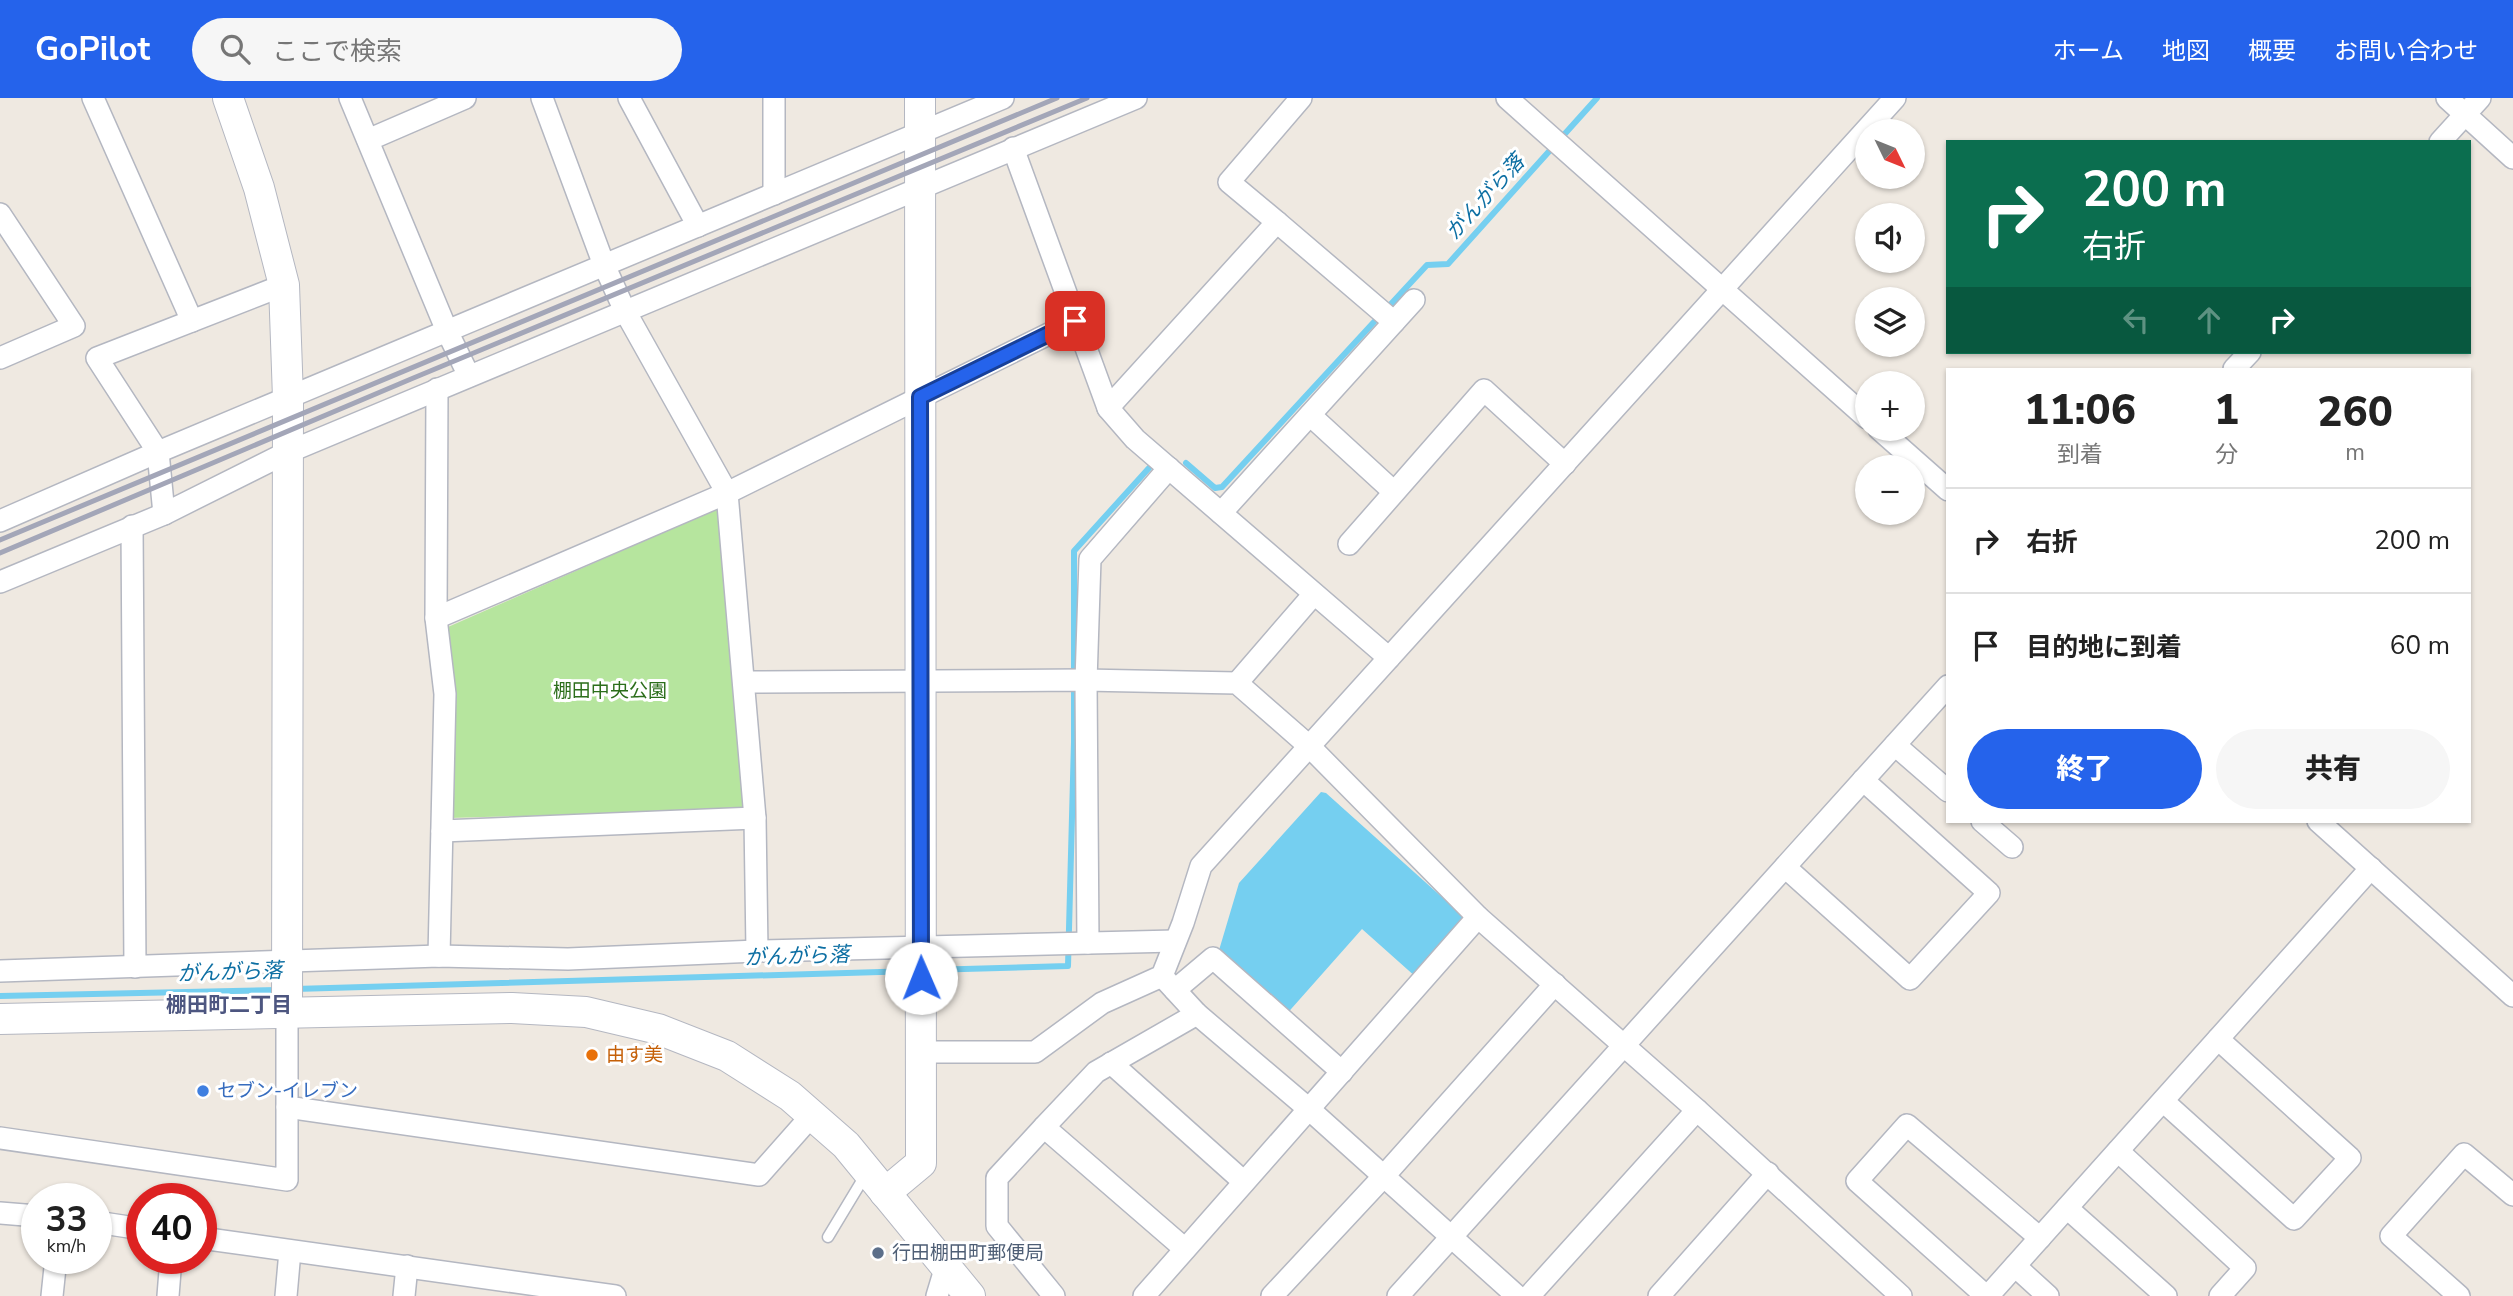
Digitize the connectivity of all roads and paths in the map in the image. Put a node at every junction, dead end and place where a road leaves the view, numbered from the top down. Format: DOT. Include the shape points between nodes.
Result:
graph roads {
  1 [pos="93,98"];
  2 [pos="228,98"];
  3 [pos="350,98"];
  4 [pos="465,98"];
  5 [pos="541,98"];
  6 [pos="629,98"];
  7 [pos="774,98"];
  8 [pos="920,98"];
  9 [pos="1003,98"];
  10 [pos="1136,98"];
  11 [pos="1301,98"];
  12 [pos="1507,98"];
  13 [pos="1895,98"];
  14 [pos="2447,98"];
  15 [pos="2480,98"];
  16 [pos="2465,114"];
  17 [pos="920,133"];
  18 [pos="368,140"];
  19 [pos="2442,140"];
  20 [pos="1013,148"];
  21 [pos="2513,158"];
  22 [pos="920,187"];
  23 [pos="774,194"];
  24 [pos="0,214"];
  25 [pos="1277,222"];
  26 [pos="698,226"];
  27 [pos="604,265"];
  28 [pos="284,285"];
  29 [pos="1723,290"];
  30 [pos="1414,300"];
  31 [pos="625,311"];
  32 [pos="192,321"];
  33 [pos="1075,321"];
  34 [pos="1394,322"];
  35 [pos="74,326"];
  36 [pos="447,331"];
  37 [pos="2248,354"];
  38 [pos="0,358"];
  39 [pos="97,358"];
  40 [pos="2235,368"];
  41 [pos="469,376"];
  42 [pos="437,389"];
  43 [pos="920,397"];
  44 [pos="288,398"];
  45 [pos="1855,407"];
  46 [pos="1108,408"];
  47 [pos="1310,415"];
  48 [pos="1893,441"];
  49 [pos="158,452"];
  50 [pos="286,453"];
  51 [pos="1565,464"];
  52 [pos="1169,468"];
  53 [pos="1946,488"];
  54 [pos="1394,492"];
  55 [pos="727,494"];
  56 [pos="1222,513"];
  57 [pos="164,514"];
  58 [pos="0,521"];
  59 [pos="132,526"];
  60 [pos="1349,544"];
  61 [pos="0,582"];
  62 [pos="1314,594"];
  63 [pos="436,618"];
  64 [pos="1389,658"];
  65 [pos="1085,680"];
  66 [pos="921,681"];
  67 [pos="744,682"];
  68 [pos="1237,683"];
  69 [pos="1946,689"];
  70 [pos="1895,745"];
  71 [pos="1309,746"];
  72 [pos="1863,780"];
  73 [pos="1946,789"];
  74 [pos="755,818"];
  75 [pos="1984,823"];
  76 [pos="2320,823"];
  77 [pos="442,831"];
  78 [pos="2012,847"];
  79 [pos="1785,867"];
  80 [pos="2371,869"];
  81 [pos="1478,916"];
  82 [pos="1175,941"];
  83 [pos="1088,943"];
  84 [pos="757,951"];
  85 [pos="439,956"];
  86 [pos="287,960"];
  87 [pos="921,962"];
  88 [pos="135,967"];
  89 [pos="0,971"];
  90 [pos="1168,983"];
  91 [pos="1555,984"];
  92 [pos="2513,996"];
  93 [pos="286,1013"];
  94 [pos="1196,1014"];
  95 [pos="0,1019"];
  96 [pos="2218,1039"];
  97 [pos="1624,1045"];
  98 [pos="921,1052"];
  99 [pos="1111,1063"];
  100 [pos="1342,1072"];
  101 [pos="2163,1101"];
  102 [pos="286,1107"];
  103 [pos="1310,1110"];
  104 [pos="1697,1110"];
  105 [pos="813,1114"];
  106 [pos="1044,1127"];
  107 [pos="0,1138"];
  108 [pos="2118,1151"];
  109 [pos="1768,1173"];
  110 [pos="1383,1177"];
  111 [pos="876,1181"];
  112 [pos="1244,1182"];
  113 [pos="2513,1195"];
  114 [pos="2067,1208"];
  115 [pos="0,1213"];
  116 [pos="21,1215"];
  117 [pos="828,1237"];
  118 [pos="1451,1238"];
  119 [pos="2040,1238"];
  120 [pos="217,1240"];
  121 [pos="1185,1249"];
  122 [pos="290,1251"];
  123 [pos="407,1266"];
  124 [pos="946,1266"];
  125 [pos="2015,1266"];
  126 [pos="54,1274"];
  127 [pos="170,1274"];
  128 [pos="529,1290"];
  129 [pos="52,1296"];
  130 [pos="168,1296"];
  131 [pos="286,1296"];
  132 [pos="404,1296"];
  133 [pos="615,1296"];
  134 [pos="937,1296"];
  135 [pos="970,1296"];
  136 [pos="1054,1296"];
  137 [pos="1144,1296"];
  138 [pos="1272,1296"];
  139 [pos="1398,1296"];
  140 [pos="1517,1296"];
  141 [pos="1529,1296"];
  142 [pos="1659,1296"];
  143 [pos="1901,1296"];
  144 [pos="1987,1296"];
  145 [pos="2048,1296"];
  146 [pos="2166,1296"];
  147 [pos="2220,1296"];
  148 [pos="2459,1296"];
  1 -- 32 [label="street"];
  2 -- 28 [label="street" via="259,188"];
  3 -- 18 [label="street"];
  4 -- 18 [label="street"];
  5 -- 27 [label="street"];
  6 -- 26 [label="street"];
  7 -- 23 [label="street"];
  8 -- 17 [label="street"];
  9 -- 17 [label="street"];
  10 -- 20 [label="street"];
  11 -- 25 [label="street" via="1229,182"];
  12 -- 29 [label="street"];
  13 -- 29 [label="street"];
  14 -- 16 [label="street"];
  15 -- 16 [label="street"];
  16 -- 19 [label="street"];
  16 -- 21 [label="street"];
  17 -- 22 [label="street"];
  17 -- 23 [label="street"];
  18 -- 36 [label="street"];
  20 -- 22 [label="street"];
  20 -- 33 [label="street"];
  22 -- 31 [label="street"];
  22 -- 43 [label="street"];
  23 -- 26 [label="street"];
  24 -- 35 [label="street"];
  25 -- 34 [label="street"];
  25 -- 46 [label="street"];
  26 -- 27 [label="street"];
  27 -- 31 [label="street"];
  27 -- 36 [label="street"];
  28 -- 32 [label="street"];
  28 -- 44 [label="street"];
  29 -- 45 [label="street"];
  29 -- 51 [label="street"];
  30 -- 34 [label="street"];
  31 -- 41 [label="street"];
  31 -- 55 [label="street"];
  32 -- 39 [label="street"];
  33 -- 43 [label="street"];
  33 -- 46 [label="street"];
  34 -- 47 [label="street"];
  35 -- 38 [label="street"];
  35 -- 39 [label="street"];
  36 -- 41 [label="street"];
  36 -- 44 [label="street"];
  37 -- 40 [label="street"];
  39 -- 49 [label="street"];
  41 -- 42 [label="street"];
  42 -- 50 [label="street"];
  42 -- 63 [label="street"];
  43 -- 55 [label="street"];
  43 -- 66 [label="street"];
  44 -- 49 [label="street"];
  44 -- 50 [label="street"];
  46 -- 52 [label="street"];
  47 -- 54 [label="street"];
  47 -- 56 [label="street"];
  48 -- 53 [label="street"];
  49 -- 57 [label="street"];
  49 -- 58 [label="street"];
  50 -- 57 [label="street"];
  50 -- 86 [label="street"];
  51 -- 54 [label="street" via="1483,390"];
  51 -- 64 [label="street"];
  52 -- 56 [label="street"];
  52 -- 65 [label="street" via="1090,559"];
  54 -- 60 [label="street"];
  55 -- 63 [label="street"];
  55 -- 67 [label="street"];
  56 -- 62 [label="street"];
  57 -- 59 [label="street"];
  59 -- 61 [label="street"];
  59 -- 88 [label="street"];
  62 -- 64 [label="street"];
  62 -- 68 [label="street"];
  63 -- 77 [label="street" via="445,694"];
  64 -- 71 [label="street"];
  65 -- 66 [label="street"];
  65 -- 68 [label="street"];
  65 -- 83 [label="street"];
  66 -- 67 [label="street"];
  66 -- 87 [label="street"];
  67 -- 74 [label="street"];
  68 -- 71 [label="street"];
  69 -- 70 [label="street"];
  70 -- 72 [label="street"];
  70 -- 73 [label="street"];
  71 -- 81 [label="street"];
  71 -- 82 [label="street" via="1201,866"];
  72 -- 79 [label="street"];
  72 -- 79 [label="street" via="1989,893 1910,979"];
  74 -- 77 [label="street"];
  74 -- 84 [label="street"];
  75 -- 78 [label="street"];
  76 -- 80 [label="street"];
  77 -- 85 [label="street"];
  79 -- 97 [label="street"];
  80 -- 92 [label="street"];
  80 -- 96 [label="street"];
  81 -- 91 [label="street"];
  81 -- 100 [label="street"];
  82 -- 83 [label="street"];
  82 -- 90 [label="street"];
  83 -- 87 [label="street"];
  84 -- 85 [label="street" via="568,960"];
  84 -- 87 [label="street"];
  85 -- 86 [label="street"];
  86 -- 88 [label="street"];
  86 -- 93 [label="street"];
  87 -- 98 [label="street"];
  88 -- 89 [label="street"];
  90 -- 94 [label="street"];
  90 -- 98 [label="street" via="1102,1003 1035,1052"];
  90 -- 100 [label="street" via="1213,958"];
  91 -- 97 [label="street"];
  91 -- 110 [label="street"];
  93 -- 95 [label="street"];
  93 -- 102 [label="street"];
  93 -- 105 [label="street" via="512,1008 586,1012 658,1029 727,1056"];
  94 -- 99 [label="street"];
  94 -- 103 [label="street"];
  96 -- 101 [label="street"];
  96 -- 101 [label="street" via="2350,1158 2294,1219"];
  97 -- 104 [label="street"];
  97 -- 118 [label="street"];
  98 -- 111 [label="street" via="921,1163"];
  99 -- 106 [label="street" via="1096,1072"];
  99 -- 112 [label="street"];
  100 -- 103 [label="street"];
  101 -- 108 [label="street"];
  102 -- 105 [label="street" via="759,1175"];
  102 -- 107 [label="street" via="287,1180"];
  103 -- 110 [label="street"];
  103 -- 112 [label="street"];
  104 -- 109 [label="street"];
  104 -- 141 [label="street"];
  105 -- 111 [label="street"];
  106 -- 121 [label="street"];
  106 -- 136 [label="street" via="997,1178 997,1226"];
  108 -- 114 [label="street"];
  108 -- 147 [label="street" via="2245,1268"];
  109 -- 142 [label="street"];
  109 -- 143 [label="street"];
  110 -- 118 [label="street"];
  110 -- 138 [label="street"];
  111 -- 117 [label="lane"];
  111 -- 124 [label="street"];
  112 -- 121 [label="street"];
  113 -- 148 [label="street" via="2464,1154 2391,1236"];
  114 -- 119 [label="street"];
  114 -- 146 [label="street"];
  115 -- 116 [label="street"];
  118 -- 139 [label="street"];
  118 -- 140 [label="street"];
  119 -- 125 [label="street"];
  119 -- 144 [label="street" via="1906,1125 1857,1181"];
  120 -- 122 [label="street"];
  121 -- 137 [label="street"];
  122 -- 123 [label="street"];
  122 -- 131 [label="street"];
  123 -- 128 [label="street"];
  123 -- 132 [label="street"];
  124 -- 134 [label="street"];
  124 -- 135 [label="street"];
  125 -- 144 [label="street"];
  125 -- 145 [label="street"];
  126 -- 129 [label="street"];
  127 -- 130 [label="street"];
  128 -- 133 [label="street"];
}
